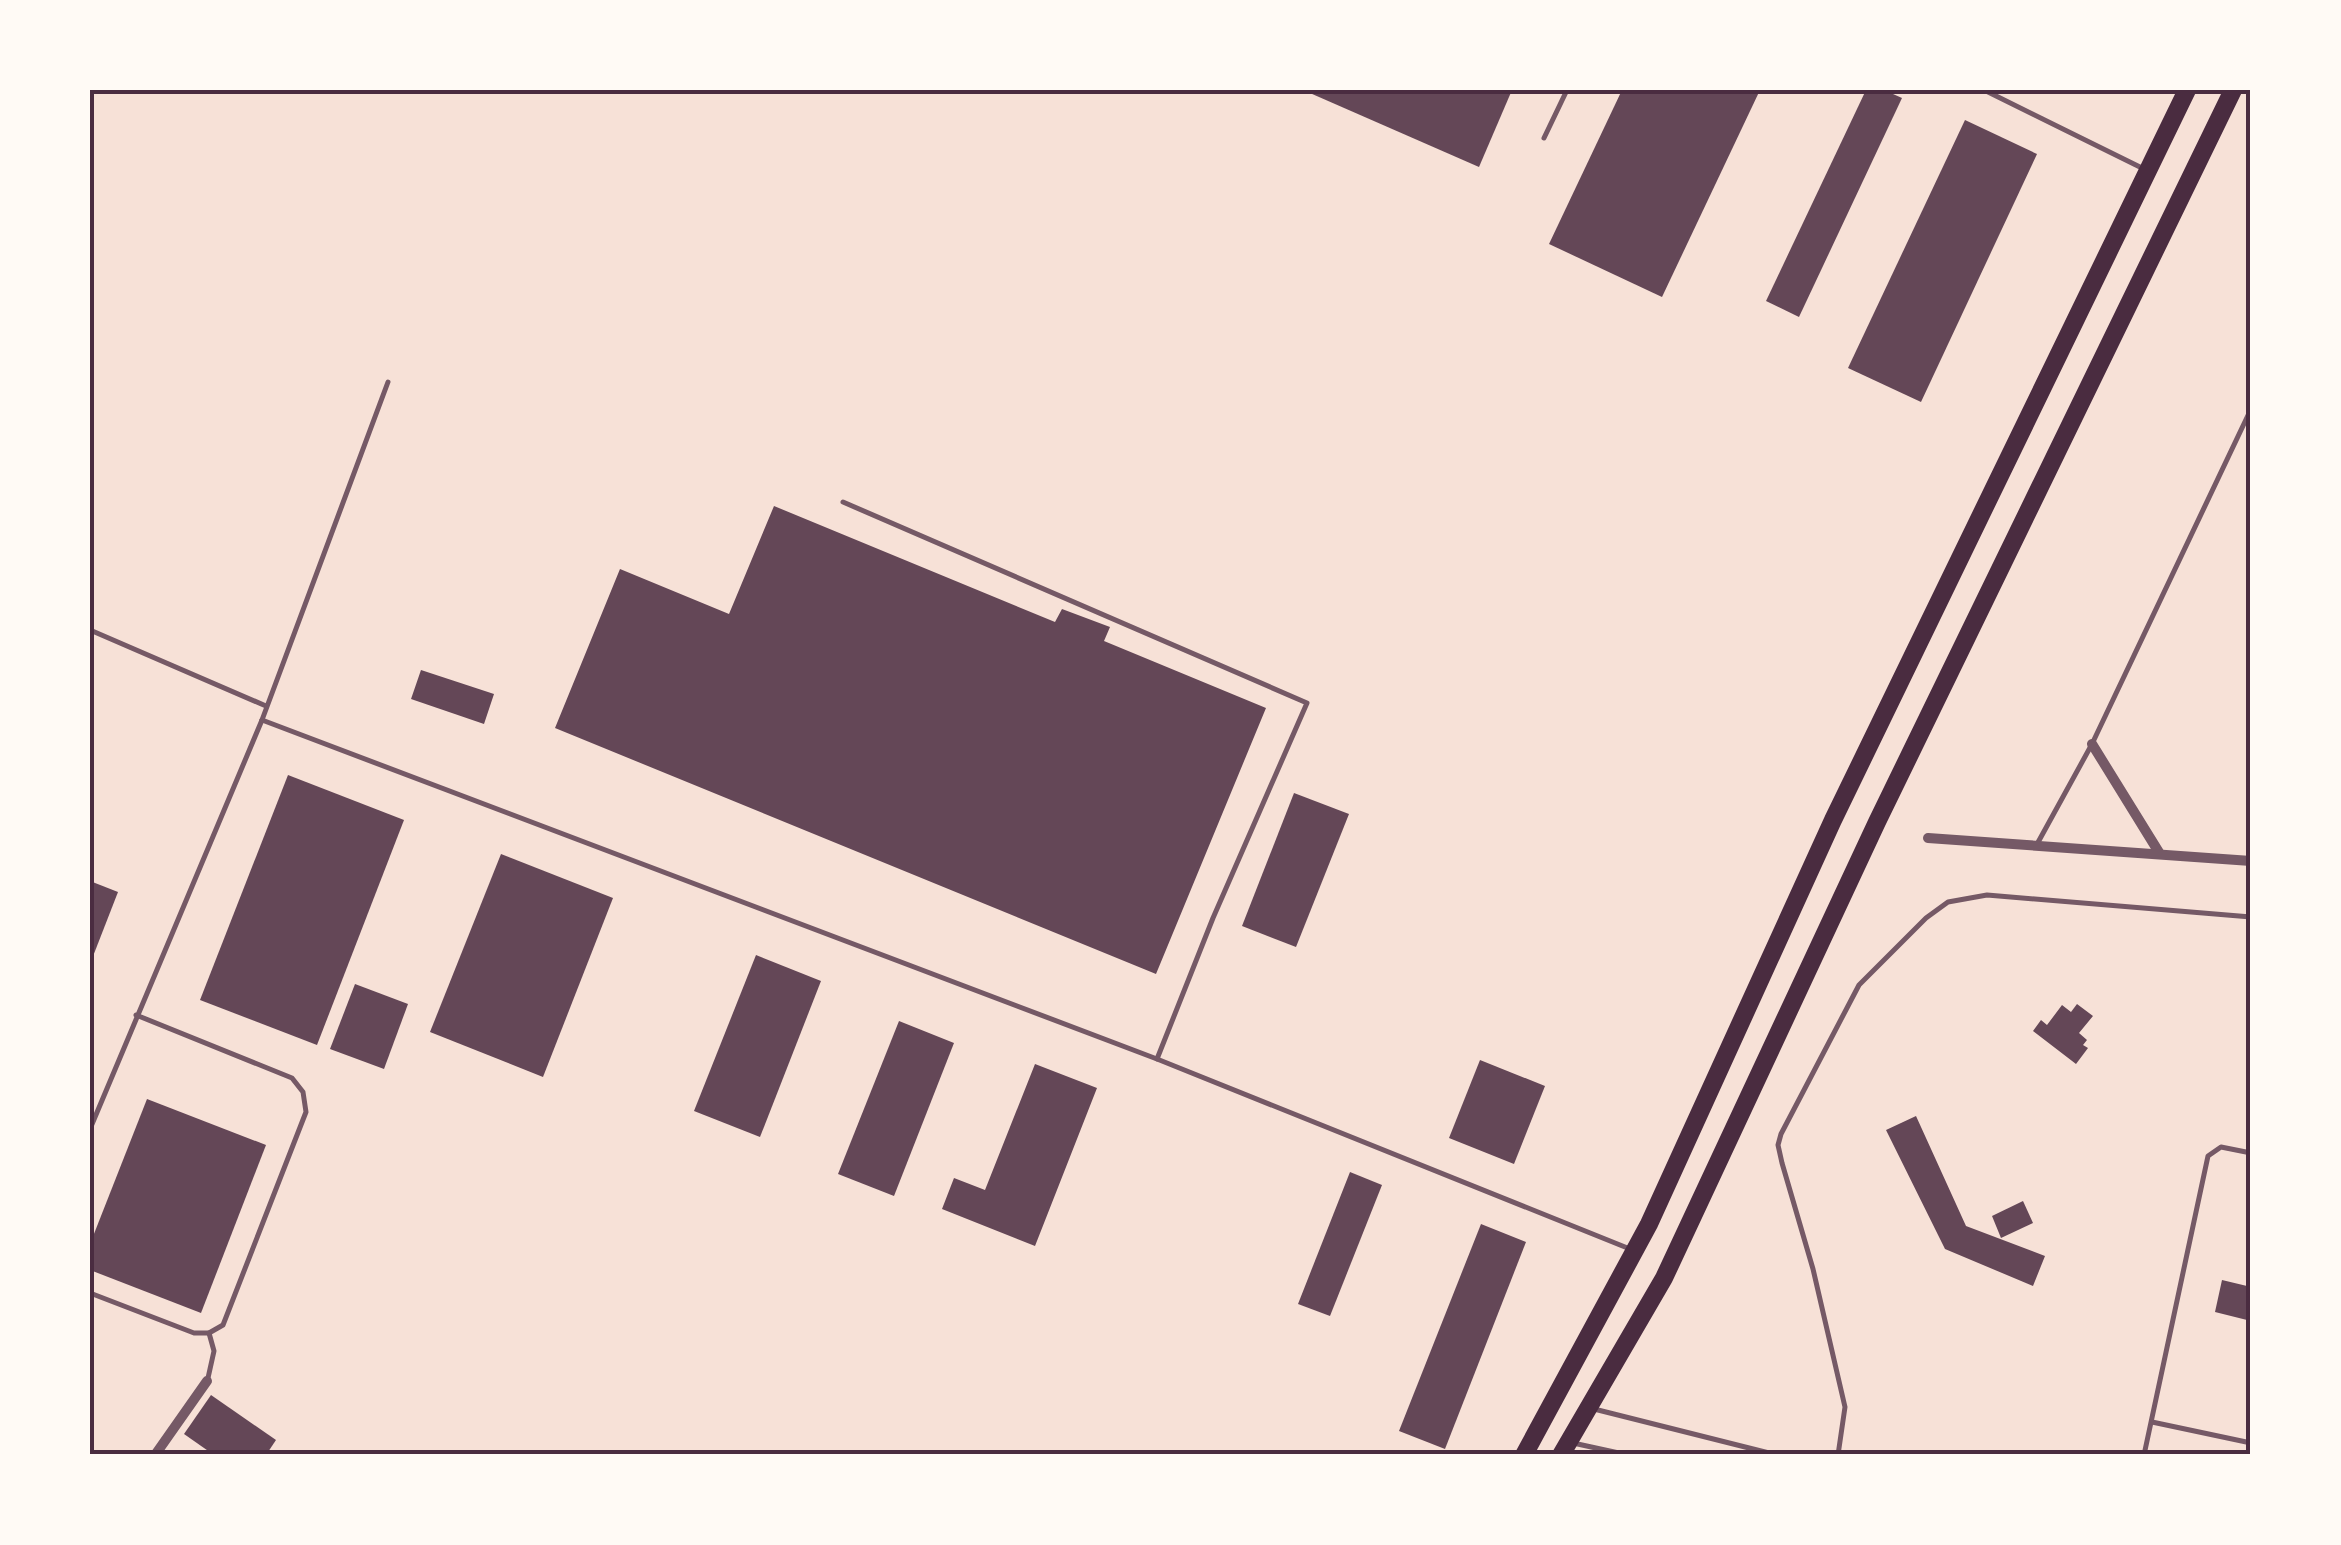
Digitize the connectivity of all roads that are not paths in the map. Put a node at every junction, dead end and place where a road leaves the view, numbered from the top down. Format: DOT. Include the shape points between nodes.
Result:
graph roads {
  1 [pos="1566,90"];
  2 [pos="1984,90"];
  3 [pos="2187,90"];
  4 [pos="2232,90"];
  5 [pos="1544,138"];
  6 [pos="2147,170"];
  7 [pos="388,382"];
  8 [pos="2251,410"];
  9 [pos="843,502"];
  10 [pos="90,630"];
  11 [pos="266,706"];
  12 [pos="262,720"];
  13 [pos="2092,744"];
  14 [pos="1928,838"];
  15 [pos="2036,846"];
  16 [pos="2160,854"];
  17 [pos="2251,862"];
  18 [pos="2251,917"];
  19 [pos="136,1015"];
  20 [pos="1157,1059"];
  21 [pos="90,1130"];
  22 [pos="2251,1154"];
  23 [pos="1634,1251"];
  24 [pos="90,1293"];
  25 [pos="209,1333"];
  26 [pos="207,1381"];
  27 [pos="1587,1406"];
  28 [pos="2152,1422"];
  29 [pos="2251,1443"];
  30 [pos="1564,1448"];
  31 [pos="155,1455"];
  32 [pos="1524,1455"];
  33 [pos="1628,1455"];
  34 [pos="1777,1455"];
  35 [pos="1838,1455"];
  36 [pos="2144,1455"];
  1 -- 5 [label="lane"];
  2 -- 6 [label="lane"];
  3 -- 6 [label="main road"];
  4 -- 27 [label="main road" via="1664,1278"];
  6 -- 23 [label="main road"];
  7 -- 11 [label="lane"];
  8 -- 13 [label="lane"];
  9 -- 20 [label="lane" via="1306,703"];
  10 -- 11 [label="lane"];
  11 -- 12 [label="lane"];
  12 -- 19 [label="lane"];
  12 -- 20 [label="lane"];
  13 -- 15 [label="lane"];
  13 -- 16 [label="street"];
  14 -- 15 [label="street"];
  15 -- 16 [label="street"];
  16 -- 17 [label="street"];
  18 -- 35 [label="lane" via="1966,896 1926,918 1858,985 1778,1145 1845,1406"];
  19 -- 21 [label="lane"];
  19 -- 25 [label="lane" via="292,1078 303,1092 306,1112 223,1326"];
  20 -- 23 [label="lane"];
  22 -- 28 [label="lane" via="2221,1147 2208,1156"];
  23 -- 32 [label="main road"];
  24 -- 25 [label="lane"];
  25 -- 26 [label="lane" via="214,1351"];
  26 -- 31 [label="street"];
  27 -- 30 [label="main road"];
  27 -- 34 [label="lane"];
  28 -- 29 [label="lane"];
  28 -- 36 [label="lane"];
  30 -- 33 [label="lane"];
}
